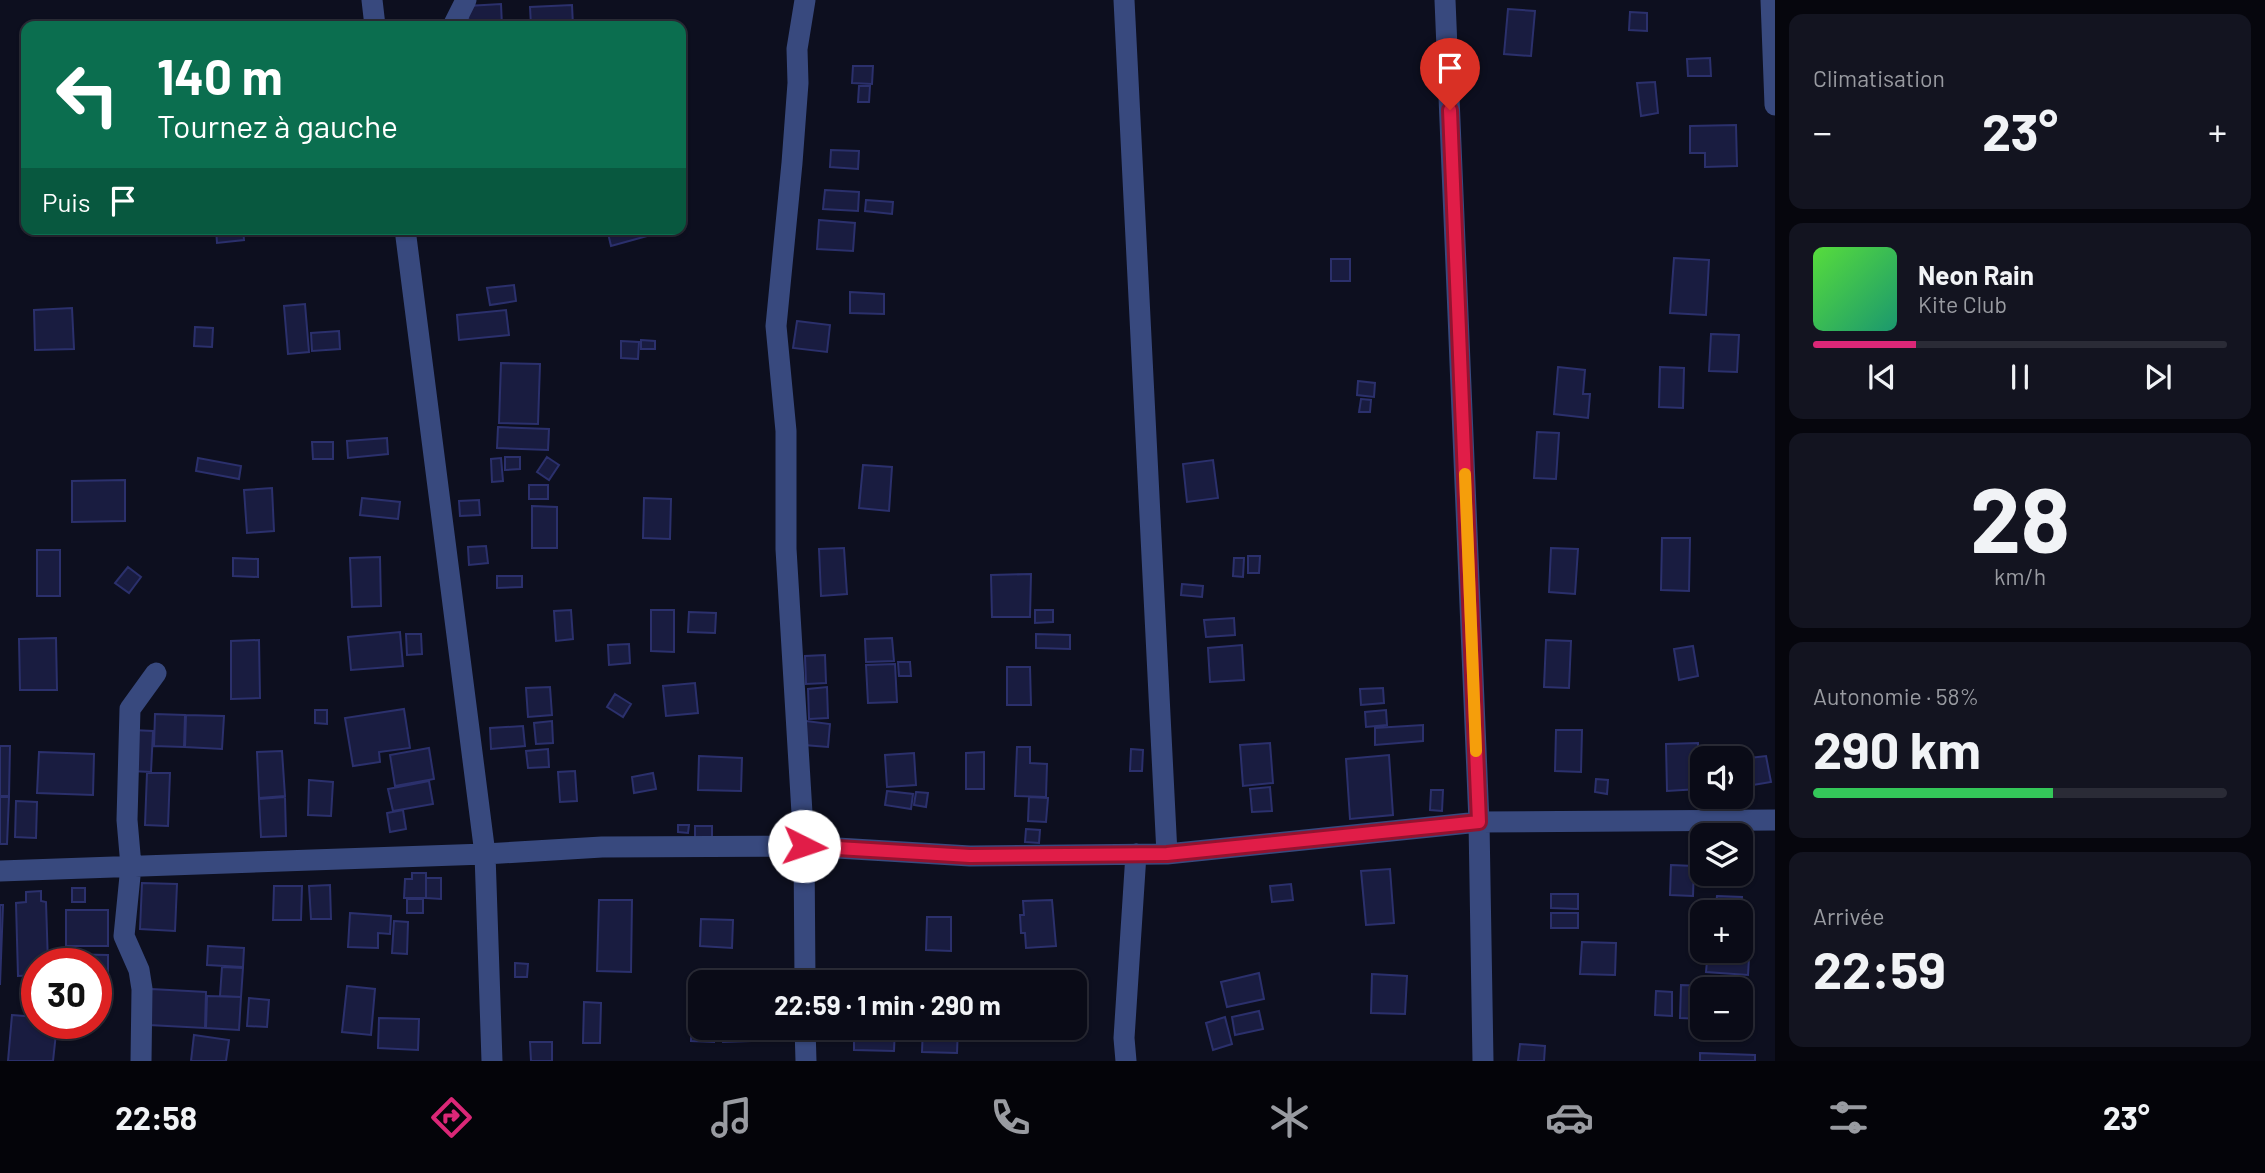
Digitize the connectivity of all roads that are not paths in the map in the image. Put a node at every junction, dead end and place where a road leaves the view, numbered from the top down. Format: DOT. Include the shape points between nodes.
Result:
graph roads {
  1 [pos="372,0"];
  2 [pos="466,0"];
  3 [pos="806,0"];
  4 [pos="1124,0"];
  5 [pos="1445,0"];
  6 [pos="1771,0"];
  7 [pos="374,21"];
  8 [pos="456,21"];
  9 [pos="1775,105"];
  10 [pos="406,235"];
  11 [pos="156,673"];
  12 [pos="1775,820"];
  13 [pos="1479,822"];
  14 [pos="804,846"];
  15 [pos="485,854"];
  16 [pos="1136,854"];
  17 [pos="1167,854"];
  18 [pos="131,866"];
  19 [pos="0,871"];
  20 [pos="805,970"];
  21 [pos="805,1040"];
  22 [pos="141,1061"];
  23 [pos="492,1061"];
  24 [pos="806,1061"];
  25 [pos="1126,1061"];
  26 [pos="1483,1061"];
  1 -- 7 [label="street"];
  2 -- 8 [label="street"];
  3 -- 14 [label="street" via="797,49 792,163 776,326 786,431 786,549"];
  4 -- 17 [label="street"];
  5 -- 13 [label="street"];
  6 -- 9 [label="street"];
  10 -- 15 [label="street"];
  11 -- 18 [label="street" via="130,709 127,820"];
  12 -- 13 [label="street"];
  13 -- 17 [label="street"];
  13 -- 26 [label="street"];
  14 -- 15 [label="street" via="602,847"];
  14 -- 16 [label="street" via="970,856"];
  14 -- 20 [label="street"];
  15 -- 18 [label="street"];
  15 -- 23 [label="street"];
  16 -- 17 [label="street"];
  16 -- 25 [label="street"];
  18 -- 19 [label="street"];
  18 -- 22 [label="street" via="124,936 142,989"];
  21 -- 24 [label="street"];
}
